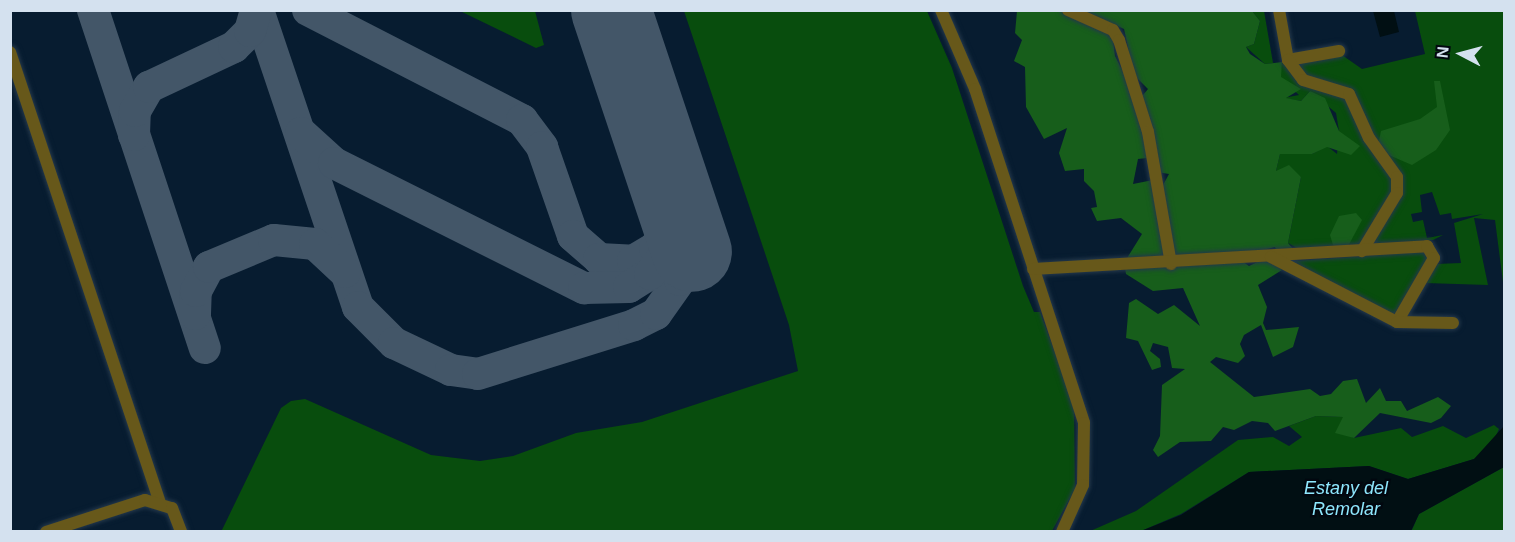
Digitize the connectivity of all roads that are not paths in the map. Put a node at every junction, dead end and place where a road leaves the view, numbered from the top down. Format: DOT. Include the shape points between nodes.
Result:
graph roads {
  1 [pos="941,10"];
  2 [pos="1068,10"];
  3 [pos="1279,10"];
  4 [pos="1339,51"];
  5 [pos="10,52"];
  6 [pos="1288,60"];
  7 [pos="15,84"];
  8 [pos="1362,250"];
  9 [pos="1271,257"];
  10 [pos="1171,264"];
  11 [pos="1033,268"];
  12 [pos="1397,322"];
  13 [pos="1453,323"];
  14 [pos="160,502"];
  15 [pos="46,531"];
  16 [pos="181,531"];
  17 [pos="1062,531"];
  1 -- 11 [label="lane" via="975,89"];
  2 -- 10 [label="lane" via="1113,30 1119,40 1148,132"];
  3 -- 6 [label="lane"];
  4 -- 6 [label="lane"];
  5 -- 7 [label="lane"];
  6 -- 8 [label="lane" via="1303,80 1349,94 1369,138 1397,177 1397,193"];
  7 -- 14 [label="lane"];
  8 -- 9 [label="lane"];
  8 -- 12 [label="lane" via="1433,248 1428,272"];
  9 -- 10 [label="lane"];
  9 -- 12 [label="lane"];
  10 -- 11 [label="lane"];
  11 -- 17 [label="lane" via="1084,423 1083,485"];
  12 -- 13 [label="lane"];
  14 -- 15 [label="lane" via="130,503"];
  14 -- 16 [label="lane" via="172,508"];
}
